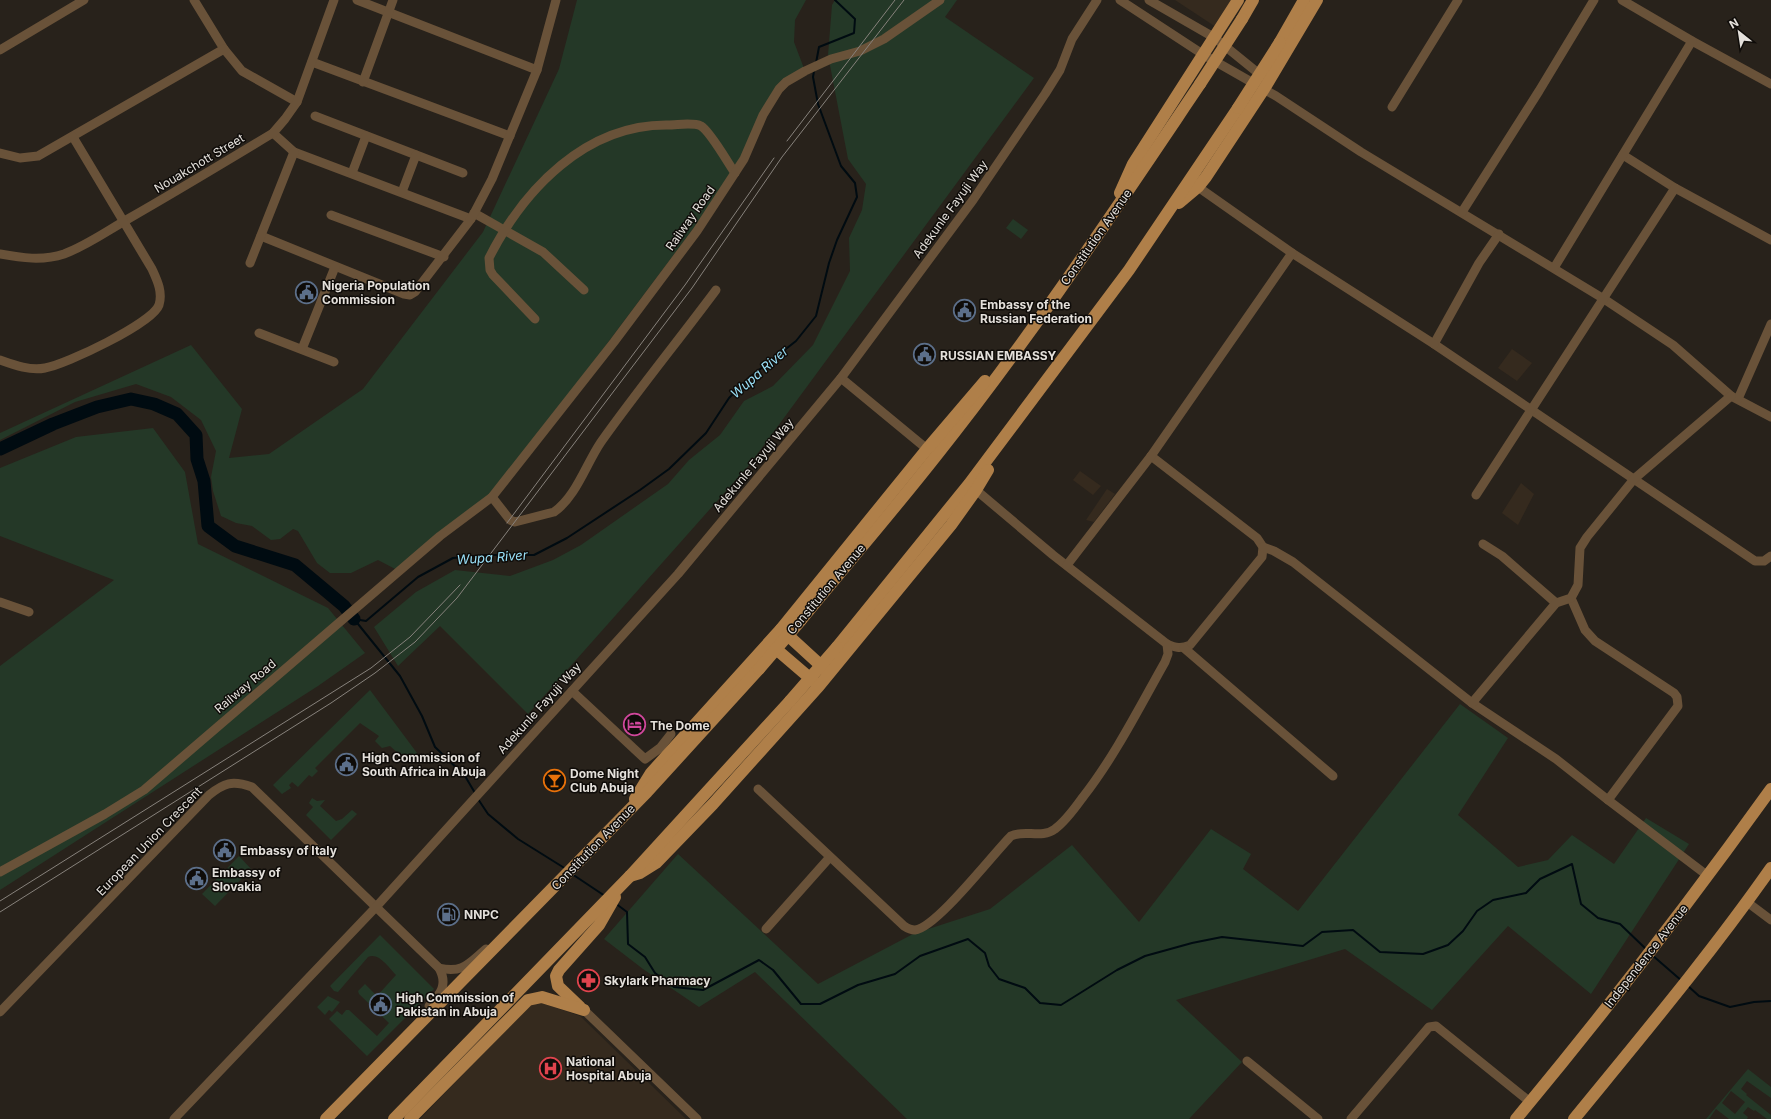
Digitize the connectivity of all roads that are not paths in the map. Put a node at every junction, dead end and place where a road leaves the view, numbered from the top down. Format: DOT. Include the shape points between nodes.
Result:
graph roads {
  1 [pos="84,0"];
  2 [pos="194,0"];
  3 [pos="334,0"];
  4 [pos="357,0"];
  5 [pos="393,0"];
  6 [pos="556,0"];
  7 [pos="940,0"];
  8 [pos="1097,0"];
  9 [pos="1120,0"];
  10 [pos="1149,0"];
  11 [pos="1238,0"];
  12 [pos="1253,0"];
  13 [pos="1304,0"];
  14 [pos="1317,0"];
  15 [pos="1458,0"];
  16 [pos="1594,0"];
  17 [pos="1622,0"];
  18 [pos="389,12"];
  19 [pos="1214,38"];
  20 [pos="1692,41"];
  21 [pos="224,49"];
  22 [pos="0,50"];
  23 [pos="1204,55"];
  24 [pos="312,62"];
  25 [pos="537,70"];
  26 [pos="363,82"];
  27 [pos="1771,84"];
  28 [pos="1266,86"];
  29 [pos="297,102"];
  30 [pos="1392,107"];
  31 [pos="315,116"];
  32 [pos="273,133"];
  33 [pos="366,136"];
  34 [pos="510,136"];
  35 [pos="73,137"];
  36 [pos="294,152"];
  37 [pos="0,153"];
  38 [pos="416,155"];
  39 [pos="1623,155"];
  40 [pos="352,173"];
  41 [pos="463,173"];
  42 [pos="735,173"];
  43 [pos="1198,187"];
  44 [pos="1675,188"];
  45 [pos="402,192"];
  46 [pos="1169,211"];
  47 [pos="1462,212"];
  48 [pos="331,215"];
  49 [pos="473,216"];
  50 [pos="123,222"];
  51 [pos="1104,225"];
  52 [pos="506,231"];
  53 [pos="1498,234"];
  54 [pos="261,236"];
  55 [pos="1771,240"];
  56 [pos="1292,253"];
  57 [pos="0,254"];
  58 [pos="444,257"];
  59 [pos="250,263"];
  60 [pos="335,267"];
  61 [pos="1554,268"];
  62 [pos="584,290"];
  63 [pos="716,290"];
  64 [pos="1604,299"];
  65 [pos="535,320"];
  66 [pos="1771,324"];
  67 [pos="258,333"];
  68 [pos="1434,344"];
  69 [pos="302,349"];
  70 [pos="0,360"];
  71 [pos="334,362"];
  72 [pos="1004,366"];
  73 [pos="841,378"];
  74 [pos="1734,397"];
  75 [pos="1530,410"];
  76 [pos="1022,412"];
  77 [pos="1771,417"];
  78 [pos="927,449"];
  79 [pos="1151,456"];
  80 [pos="1634,480"];
  81 [pos="976,490"];
  82 [pos="1476,495"];
  83 [pos="492,497"];
  84 [pos="1483,544"];
  85 [pos="1263,547"];
  86 [pos="1771,556"];
  87 [pos="1067,565"];
  88 [pos="1571,598"];
  89 [pos="0,602"];
  90 [pos="1556,603"];
  91 [pos="29,612"];
  92 [pos="780,630"];
  93 [pos="769,643"];
  94 [pos="1167,644"];
  95 [pos="1184,648"];
  96 [pos="830,673"];
  97 [pos="819,686"];
  98 [pos="572,691"];
  99 [pos="1472,703"];
  100 [pos="671,734"];
  101 [pos="1333,776"];
  102 [pos="758,789"];
  103 [pos="1771,789"];
  104 [pos="1608,800"];
  105 [pos="631,809"];
  106 [pos="830,857"];
  107 [pos="1771,868"];
  108 [pos="0,872"];
  109 [pos="1708,876"];
  110 [pos="626,880"];
  111 [pos="1747,902"];
  112 [pos="376,907"];
  113 [pos="1771,920"];
  114 [pos="766,929"];
  115 [pos="510,932"];
  116 [pos="439,968"];
  117 [pos="584,1010"];
  118 [pos="0,1012"];
  119 [pos="403,1041"];
  120 [pos="1248,1061"];
  121 [pos="1530,1102"];
  122 [pos="174,1119"];
  123 [pos="326,1119"];
  124 [pos="394,1119"];
  125 [pos="410,1119"];
  126 [pos="697,1119"];
  127 [pos="1318,1119"];
  128 [pos="1351,1119"];
  129 [pos="1516,1119"];
  130 [pos="1574,1119"];
  1 -- 22 [label="street"];
  2 -- 21 [label="street"];
  3 -- 24 [label="street, Nouakchott Street"];
  4 -- 18 [label="street"];
  5 -- 18 [label="street"];
  6 -- 25 [label="street"];
  7 -- 42 [label="street, Railway Road" via="884,39 860,51 804,71 786,82 774,96"];
  8 -- 73 [label="street, Adekunle Fayuji Way" via="1072,39 1060,70 1045,94 973,200"];
  9 -- 23 [label="street"];
  10 -- 19 [label="street"];
  11 -- 19 [label="main road"];
  12 -- 51 [label="main road, Constitution Avenue, bridge" via="1200,84"];
  13 -- 46 [label="main road, bridge" via="1238,108"];
  14 -- 28 [label="main road"];
  15 -- 30 [label="street"];
  16 -- 47 [label="street"];
  17 -- 20 [label="street"];
  18 -- 25 [label="street"];
  18 -- 26 [label="street"];
  19 -- 23 [label="main road"];
  19 -- 28 [label="street" via="1254,68"];
  20 -- 27 [label="street"];
  20 -- 39 [label="street"];
  21 -- 29 [label="street" via="242,71"];
  21 -- 35 [label="street"];
  23 -- 28 [label="street"];
  23 -- 51 [label="main road" via="1133,164"];
  24 -- 26 [label="street"];
  24 -- 29 [label="street, Nouakchott Street"];
  25 -- 34 [label="street"];
  26 -- 34 [label="street"];
  28 -- 43 [label="main road"];
  28 -- 47 [label="street" via="1276,96 1361,152"];
  29 -- 32 [label="street, Nouakchott Street"];
  31 -- 33 [label="street"];
  32 -- 36 [label="street"];
  32 -- 50 [label="street, Nouakchott Street"];
  33 -- 38 [label="street"];
  33 -- 40 [label="street"];
  34 -- 49 [label="street"];
  35 -- 37 [label="street" via="38,156 20,158"];
  35 -- 50 [label="street"];
  36 -- 40 [label="street"];
  36 -- 54 [label="street"];
  38 -- 41 [label="street"];
  38 -- 45 [label="street"];
  39 -- 44 [label="street"];
  39 -- 61 [label="street"];
  40 -- 45 [label="street"];
  42 -- 52 [label="street" via="701,126 695,124 636,127 588,146 560,165 536,188"];
  42 -- 83 [label="street, Railway Road" via="697,231 624,330"];
  43 -- 46 [label="main road"];
  43 -- 56 [label="street"];
  44 -- 55 [label="street"];
  44 -- 64 [label="street"];
  45 -- 49 [label="street"];
  46 -- 76 [label="main road" via="1129,270"];
  47 -- 53 [label="street"];
  48 -- 58 [label="street"];
  49 -- 52 [label="street"];
  49 -- 58 [label="street"];
  50 -- 57 [label="street, Nouakchott Street" via="63,254 41,258"];
  50 -- 70 [label="street" via="152,269 159,286 159,306 152,315 105,344 67,362 44,368 19,367"];
  51 -- 72 [label="main road, Constitution Avenue"];
  52 -- 62 [label="street" via="543,252"];
  52 -- 65 [label="street" via="489,258 490,270"];
  53 -- 61 [label="street"];
  53 -- 68 [label="street"];
  54 -- 59 [label="street"];
  54 -- 60 [label="street"];
  56 -- 68 [label="street"];
  56 -- 79 [label="street"];
  58 -- 60 [label="street" via="410,295"];
  60 -- 69 [label="street"];
  61 -- 64 [label="street"];
  63 -- 83 [label="street" via="602,441 574,488 554,512 515,522 510,520"];
  64 -- 74 [label="street" via="1672,345"];
  64 -- 75 [label="street"];
  66 -- 74 [label="street"];
  67 -- 69 [label="street"];
  68 -- 75 [label="street"];
  69 -- 71 [label="street"];
  72 -- 78 [label="main road" via="976,389"];
  72 -- 105 [label="main road, Constitution Avenue, bridge" via="936,456 801,620"];
  73 -- 78 [label="street"];
  73 -- 98 [label="street, Adekunle Fayuji Way" via="678,574"];
  74 -- 77 [label="street"];
  74 -- 80 [label="street"];
  75 -- 80 [label="street"];
  75 -- 82 [label="street"];
  76 -- 81 [label="main road"];
  76 -- 110 [label="main road, bridge" via="969,484 837,647"];
  78 -- 92 [label="main road"];
  79 -- 85 [label="street" via="1257,538"];
  79 -- 87 [label="street"];
  80 -- 86 [label="street" via="1755,561 1764,561"];
  80 -- 88 [label="street" via="1580,548 1578,586"];
  81 -- 87 [label="street"];
  81 -- 96 [label="main road" via="951,525"];
  83 -- 108 [label="street, Railway Road" via="440,536 144,790"];
  84 -- 90 [label="street" via="1502,556"];
  85 -- 95 [label="street" via="1262,557 1190,645"];
  85 -- 99 [label="street" via="1293,562"];
  87 -- 94 [label="street"];
  88 -- 90 [label="street"];
  88 -- 104 [label="street" via="1585,630 1595,641 1674,692 1678,702 1678,706"];
  89 -- 91 [label="street"];
  90 -- 99 [label="street"];
  92 -- 93 [label="main road"];
  92 -- 96 [label="main road"];
  93 -- 97 [label="main road"];
  93 -- 105 [label="main road" via="651,773"];
  94 -- 95 [label="street"];
  94 -- 106 [label="street" via="1168,654 1165,662 1134,719 1094,783 1069,816 1054,830 1011,836 945,909 920,928 914,930 904,926"];
  95 -- 101 [label="street"];
  96 -- 97 [label="main road"];
  97 -- 110 [label="main road" via="656,863"];
  98 -- 100 [label="street" via="645,759"];
  98 -- 112 [label="street, Adekunle Fayuji Way"];
  99 -- 104 [label="street" via="1556,759"];
  102 -- 106 [label="street"];
  103 -- 109 [label="main road, Independence Avenue"];
  104 -- 109 [label="street"];
  105 -- 115 [label="main road, Constitution Avenue"];
  106 -- 114 [label="street"];
  107 -- 111 [label="main road"];
  109 -- 121 [label="main road, Independence Avenue"];
  110 -- 117 [label="main road" via="601,921 556,976 561,989"];
  110 -- 124 [label="main road"];
  111 -- 113 [label="street"];
  111 -- 130 [label="main road"];
  112 -- 116 [label="street, European Union Crescent"];
  112 -- 118 [label="street, European Union Crescent" via="252,787 228,783 208,795"];
  112 -- 122 [label="street"];
  115 -- 116 [label="street" via="463,969 455,971"];
  115 -- 119 [label="main road, Constitution Avenue"];
  116 -- 119 [label="street" via="444,984 441,991"];
  117 -- 125 [label="main road" via="542,997 528,1000"];
  117 -- 126 [label="street"];
  119 -- 123 [label="main road, Constitution Avenue"];
  120 -- 127 [label="street"];
  121 -- 128 [label="street" via="1436,1026 1429,1027"];
  121 -- 129 [label="main road, Independence Avenue"];
}
